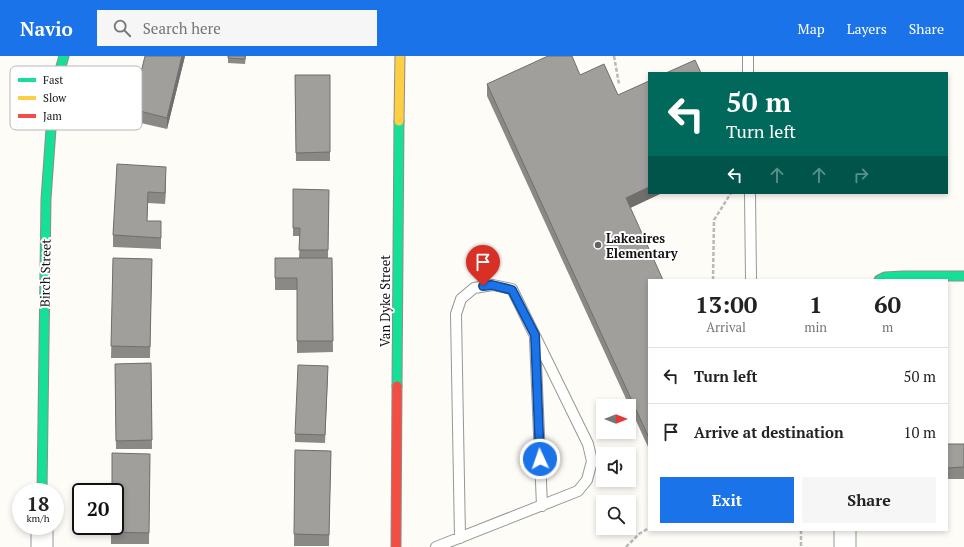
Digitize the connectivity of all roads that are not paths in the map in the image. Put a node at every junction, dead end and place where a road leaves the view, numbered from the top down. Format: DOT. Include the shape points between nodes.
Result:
graph roads {
  1 [pos="64,56"];
  2 [pos="400,56"];
  3 [pos="748,56"];
  4 [pos="61,66"];
  5 [pos="748,72"];
  6 [pos="51,130"];
  7 [pos="750,194"];
  8 [pos="964,276"];
  9 [pos="752,279"];
  10 [pos="881,279"];
  11 [pos="535,335"];
  12 [pos="42,483"];
  13 [pos="542,506"];
  14 [pos="845,531"];
  15 [pos="42,535"];
  16 [pos="460,538"];
  17 [pos="42,547"];
  18 [pos="396,547"];
  19 [pos="436,547"];
  20 [pos="845,547"];
  1 -- 4 [label="street, Birch Street"];
  2 -- 18 [label="street, Van Dyke Street"];
  3 -- 5 [label="lane"];
  6 -- 12 [label="street, Birch Street" via="46,199"];
  7 -- 9 [label="lane"];
  8 -- 10 [label="street" via="903,276"];
  11 -- 13 [label="lane"];
  11 -- 13 [label="lane" via="588,444 592,461 587,480 578,491"];
  11 -- 16 [label="lane" via="512,290 492,285 474,288 461,299 456,314"];
  13 -- 16 [label="lane"];
  14 -- 20 [label="street"];
  15 -- 17 [label="street"];
  16 -- 19 [label="lane"];
}
